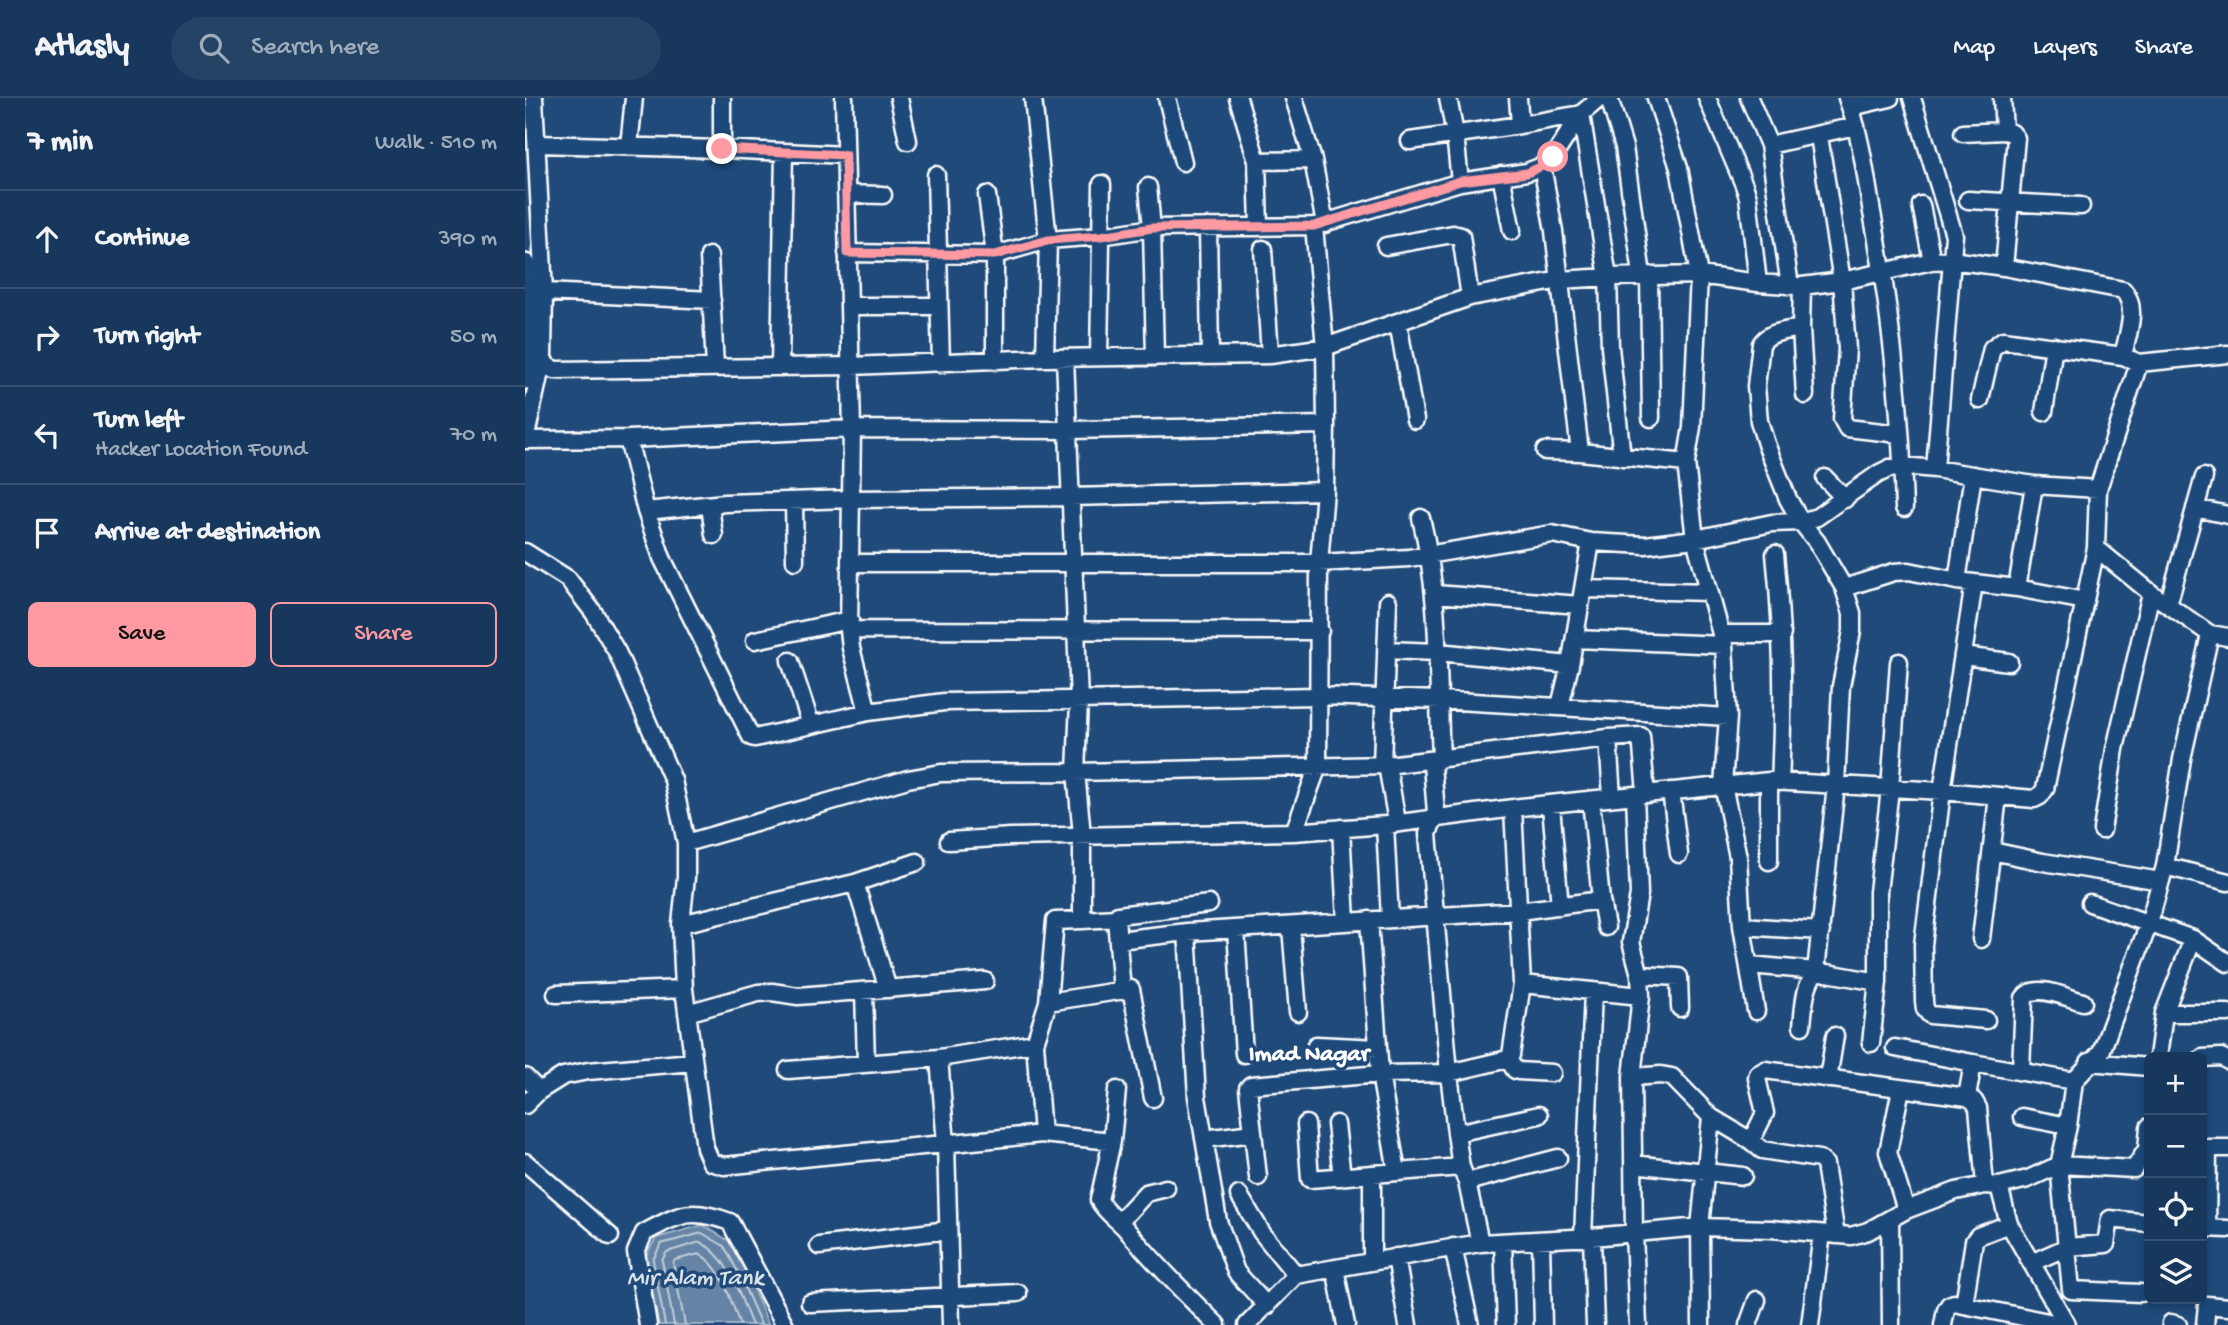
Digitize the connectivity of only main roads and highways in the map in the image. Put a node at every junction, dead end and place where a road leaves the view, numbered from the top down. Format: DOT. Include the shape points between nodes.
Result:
graph roads {
  1 [pos="525,265"];
  2 [pos="525,378"];
  1 -- 2 [label="main road"];
}
